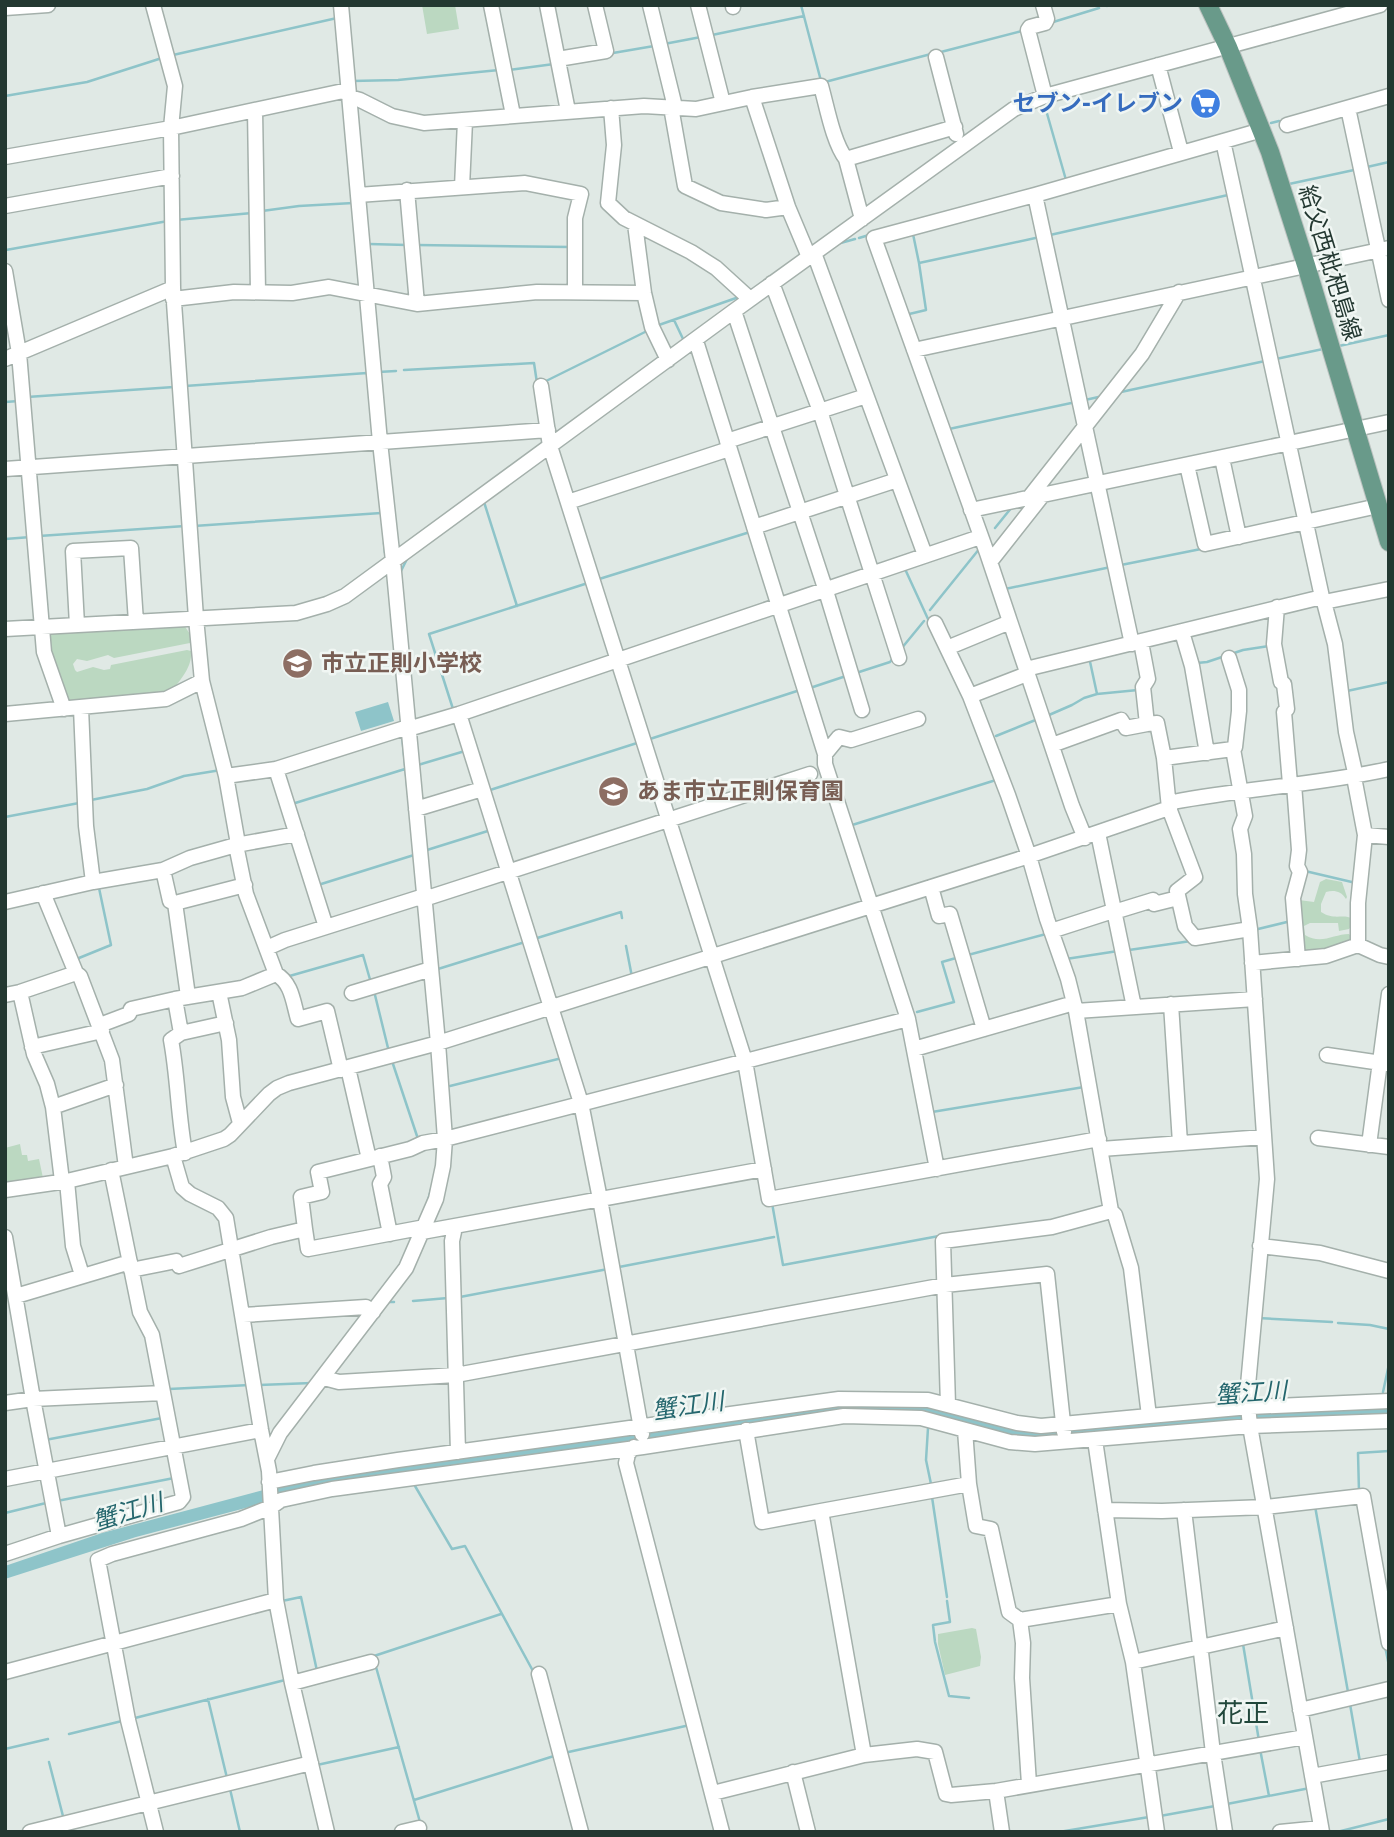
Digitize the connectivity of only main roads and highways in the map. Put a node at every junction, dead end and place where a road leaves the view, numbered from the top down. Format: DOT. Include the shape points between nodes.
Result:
graph roads {
  1 [pos="1208,5"];
  2 [pos="1389,542"];
  1 -- 2 [label="main road, 給父西枇杷島線" via="1262,131"];
}
